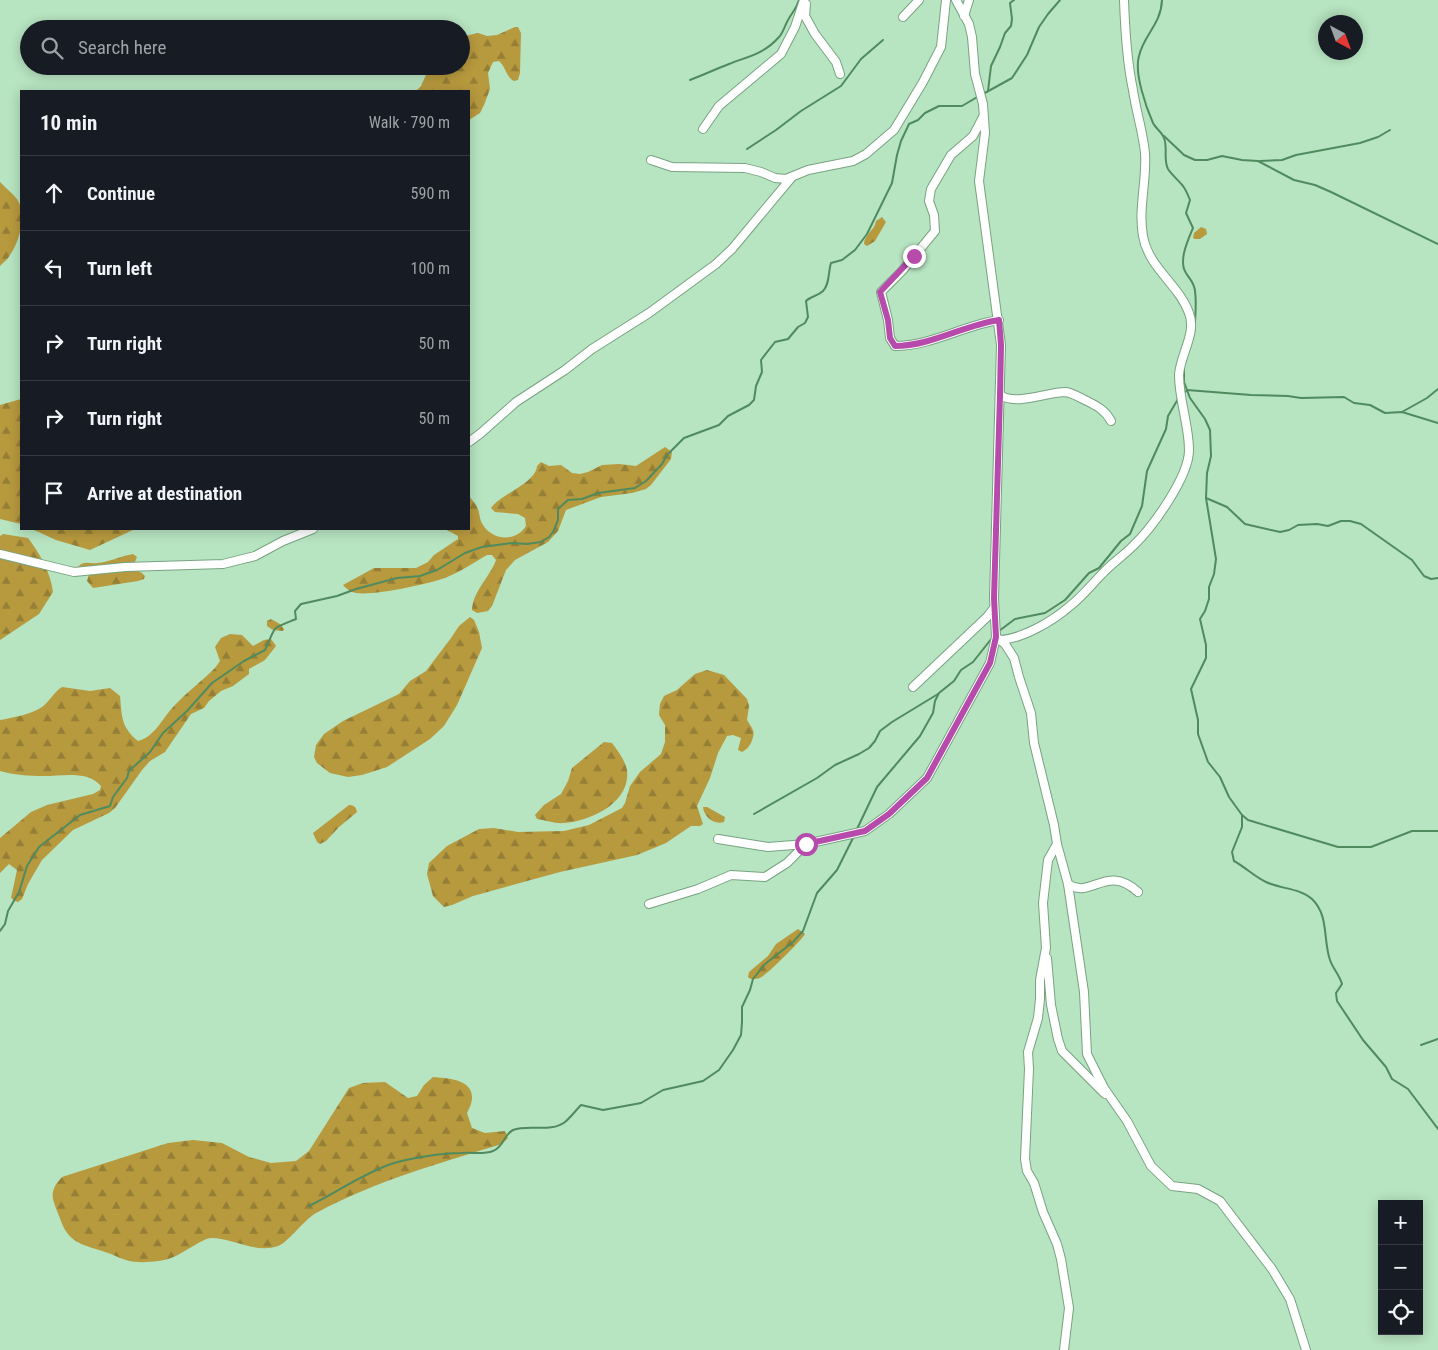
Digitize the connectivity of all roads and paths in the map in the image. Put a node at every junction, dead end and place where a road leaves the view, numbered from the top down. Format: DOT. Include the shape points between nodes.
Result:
graph roads {
  1 [pos="805,0"];
  2 [pos="919,0"];
  3 [pos="946,0"];
  4 [pos="956,0"];
  5 [pos="970,0"];
  6 [pos="1124,0"];
  7 [pos="964,16"];
  8 [pos="903,18"];
  9 [pos="840,74"];
  10 [pos="984,115"];
  11 [pos="703,129"];
  12 [pos="651,160"];
  13 [pos="792,177"];
  14 [pos="999,320"];
  15 [pos="1000,395"];
  16 [pos="1110,421"];
  17 [pos="470,441"];
  18 [pos="310,530"];
  19 [pos="0,554"];
  20 [pos="994,608"];
  21 [pos="998,638"];
  22 [pos="913,687"];
  23 [pos="718,839"];
  24 [pos="806,844"];
  25 [pos="1057,844"];
  26 [pos="1068,884"];
  27 [pos="1138,892"];
  28 [pos="650,904"];
  29 [pos="1046,948"];
  30 [pos="1118,1108"];
  31 [pos="1298,1327"];
  32 [pos="1064,1350"];
  33 [pos="1301,1350"];
  34 [pos="1306,1350"];
  1 -- 9 [label="street" via="805,16 836,62"];
  1 -- 11 [label="street" via="781,54 719,106"];
  2 -- 8 [label="street"];
  3 -- 13 [label="street" via="944,30 937,58 894,130 853,162 822,166"];
  4 -- 7 [label="street"];
  5 -- 7 [label="street"];
  6 -- 21 [label="street" via="1129,65 1145,154 1143,237 1150,255 1183,298 1191,316 1179,378 1189,453 1180,482 1152,527 1132,548 1069,607 1024,634 1010,639"];
  7 -- 10 [label="street" via="972,36 975,74"];
  10 -- 14 [label="street" via="979,181"];
  10 -- 14 [label="street" via="973,136 951,155 931,189 929,201 935,231 902,272 880,292 890,338 895,346 909,346 983,322"];
  12 -- 13 [label="street" via="672,167 745,168 775,178"];
  13 -- 17 [label="street" via="716,264 516,402"];
  14 -- 15 [label="street"];
  15 -- 16 [label="street" via="1022,398 1067,392 1100,408"];
  15 -- 20 [label="street"];
  18 -- 19 [label="street" via="255,556 223,564 74,572"];
  20 -- 21 [label="street"];
  20 -- 22 [label="street"];
  21 -- 24 [label="street" via="990,663 927,778 889,814 865,831"];
  21 -- 25 [label="street" via="1014,658 1031,713 1034,743"];
  23 -- 24 [label="street" via="768,847"];
  24 -- 28 [label="street" via="765,878 731,875"];
  25 -- 26 [label="street"];
  25 -- 29 [label="street" via="1048,860 1043,903"];
  26 -- 27 [label="street" via="1080,890 1102,882 1123,881"];
  26 -- 30 [label="street" via="1084,992 1087,1054"];
  29 -- 30 [label="street" via="1051,1005 1062,1051"];
  29 -- 32 [label="street" via="1038,1018 1028,1052 1025,1159 1061,1259 1069,1308"];
  30 -- 31 [label="street" via="1151,1166 1172,1186 1198,1189 1220,1201 1272,1269 1290,1299"];
  31 -- 33 [label="street"];
  31 -- 34 [label="street"];
}
